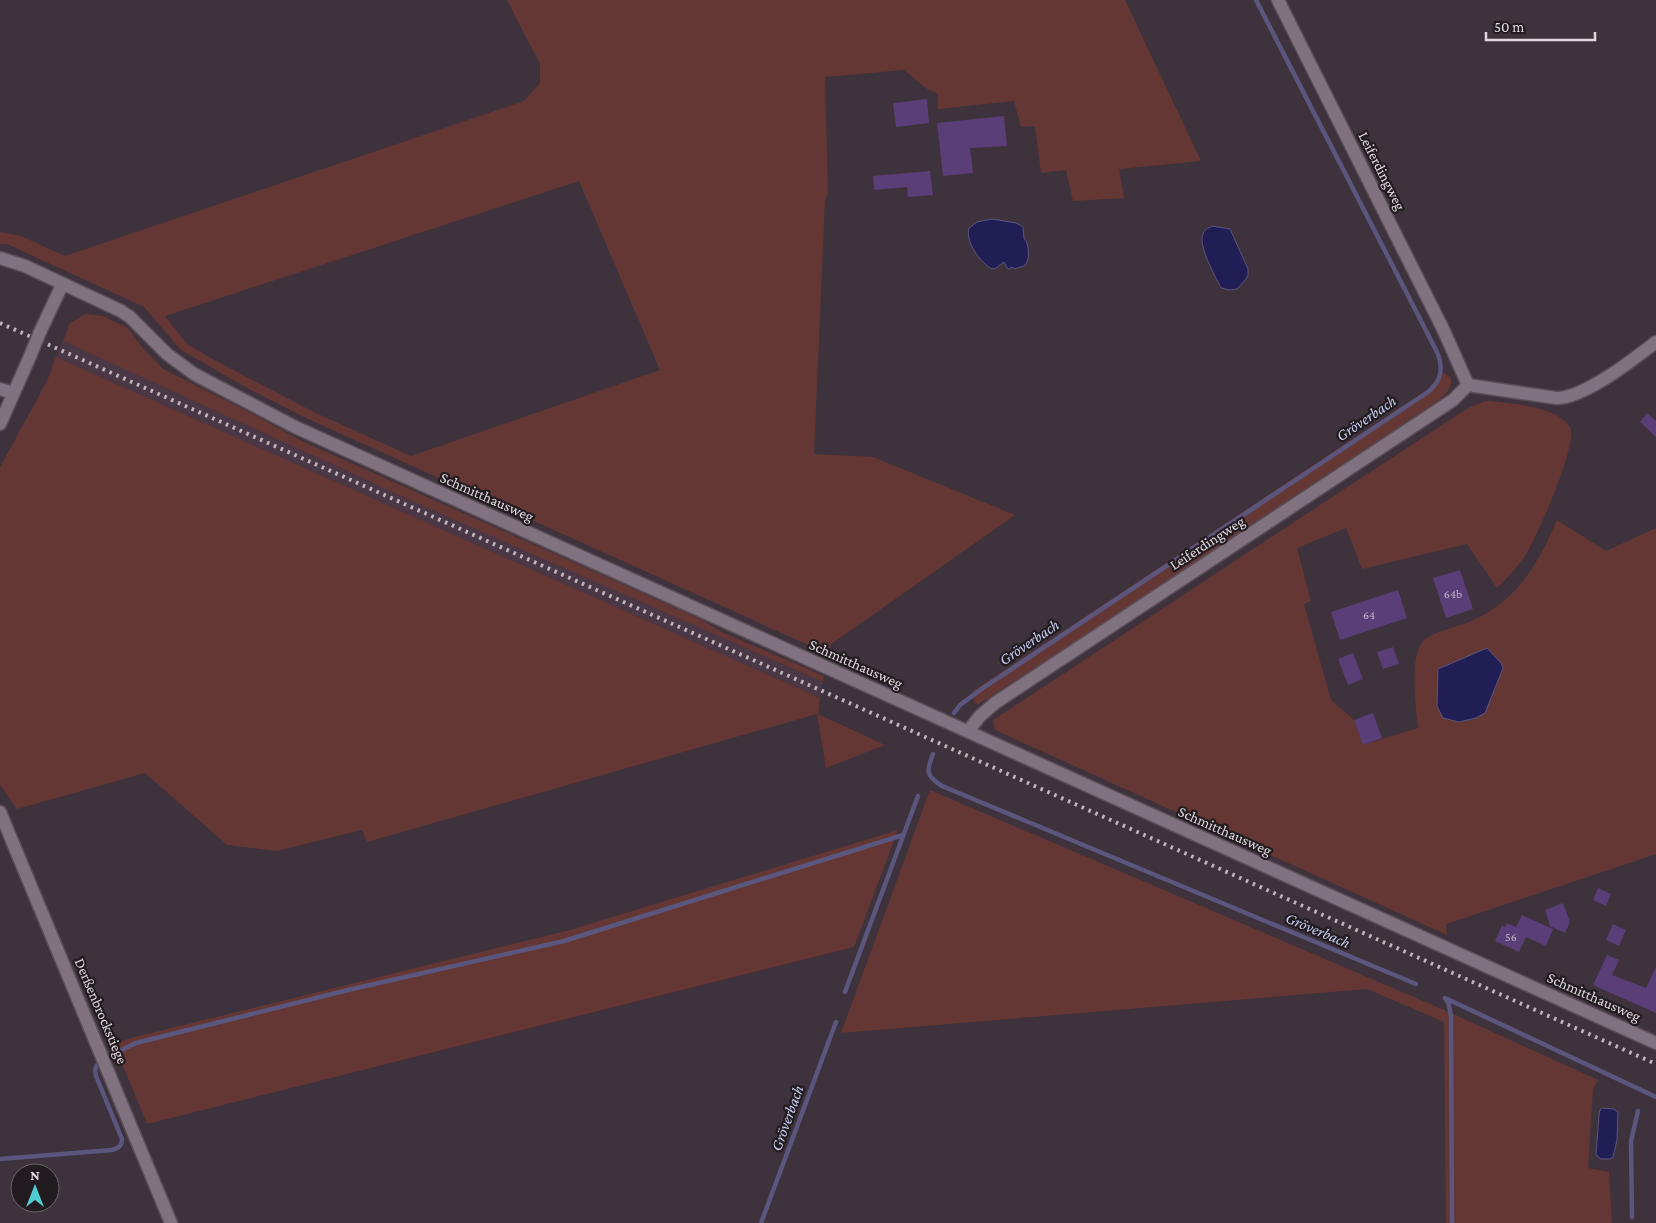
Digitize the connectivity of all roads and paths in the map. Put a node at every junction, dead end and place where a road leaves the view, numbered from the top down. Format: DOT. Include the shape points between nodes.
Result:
graph roads {
  1 [pos="1278,0"];
  2 [pos="0,258"];
  3 [pos="62,285"];
  4 [pos="1656,342"];
  5 [pos="1468,385"];
  6 [pos="0,389"];
  7 [pos="14,393"];
  8 [pos="0,424"];
  9 [pos="968,731"];
  10 [pos="0,812"];
  11 [pos="1656,1043"];
  12 [pos="171,1223"];
  1 -- 5 [label="street, Leiferdingweg"];
  2 -- 3 [label="street" via="25,266"];
  3 -- 7 [label="street, bridge"];
  3 -- 9 [label="street, Schmitthausweg" via="130,317 167,354 194,374 295,427"];
  4 -- 5 [label="street" via="1601,380 1566,397"];
  5 -- 9 [label="street, Leiferdingweg" via="1453,400 994,703"];
  6 -- 7 [label="street"];
  7 -- 8 [label="street"];
  9 -- 11 [label="street, Schmitthausweg"];
  10 -- 12 [label="street, Derßenbrockstiege"];
}
